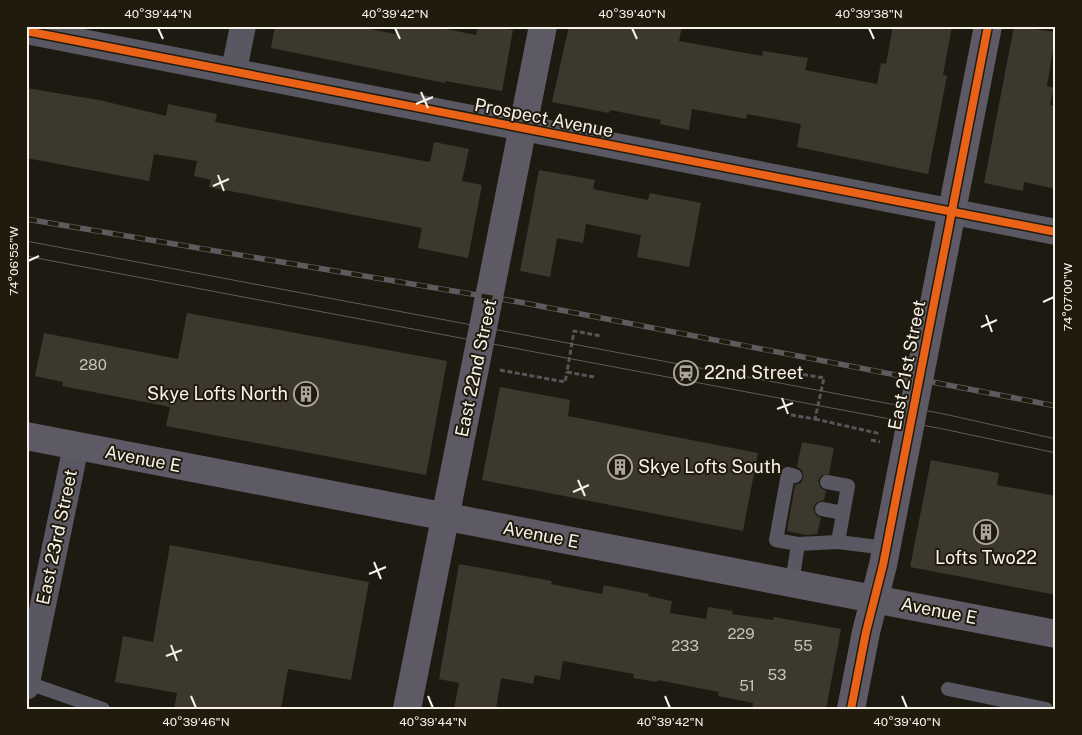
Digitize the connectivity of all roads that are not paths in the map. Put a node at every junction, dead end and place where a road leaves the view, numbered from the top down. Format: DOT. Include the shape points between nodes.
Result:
graph roads {
  1 [pos="243,26"];
  2 [pos="543,26"];
  3 [pos="988,26"];
  4 [pos="26,31"];
  5 [pos="234,70"];
  6 [pos="523,129"];
  7 [pos="952,213"];
  8 [pos="1056,232"];
  9 [pos="26,436"];
  10 [pos="76,446"];
  11 [pos="795,476"];
  12 [pos="828,482"];
  13 [pos="822,509"];
  14 [pos="843,512"];
  15 [pos="446,516"];
  16 [pos="838,542"];
  17 [pos="798,544"];
  18 [pos="886,548"];
  19 [pos="792,583"];
  20 [pos="874,598"];
  21 [pos="1056,634"];
  22 [pos="27,685"];
  23 [pos="948,688"];
  24 [pos="103,709"];
  25 [pos="407,709"];
  26 [pos="851,709"];
  27 [pos="1046,709"];
  1 -- 5 [label="street"];
  2 -- 6 [label="street, East 22nd Street"];
  3 -- 7 [label="street, East 21st Street"];
  4 -- 5 [label="street, Prospect Avenue"];
  5 -- 6 [label="street, Prospect Avenue"];
  6 -- 7 [label="street, Prospect Avenue"];
  6 -- 15 [label="street, East 22nd Street"];
  7 -- 8 [label="street, Prospect Avenue"];
  7 -- 18 [label="street, East 21st Street"];
  9 -- 10 [label="street, Avenue E"];
  10 -- 15 [label="street, Avenue E"];
  10 -- 22 [label="street, East 23rd Street"];
  11 -- 17 [label="lane" via="788,474 786,503 776,540"];
  12 -- 14 [label="lane" via="848,486"];
  13 -- 14 [label="lane"];
  14 -- 16 [label="lane"];
  15 -- 19 [label="street, Avenue E"];
  15 -- 25 [label="street, East 22nd Street"];
  16 -- 17 [label="lane"];
  16 -- 18 [label="lane"];
  17 -- 19 [label="lane"];
  18 -- 20 [label="street, East 21st Street"];
  19 -- 20 [label="street, Avenue E"];
  20 -- 21 [label="street, Avenue E"];
  20 -- 26 [label="street, East 21st Street"];
  22 -- 24 [label="lane"];
  23 -- 27 [label="lane"];
}
